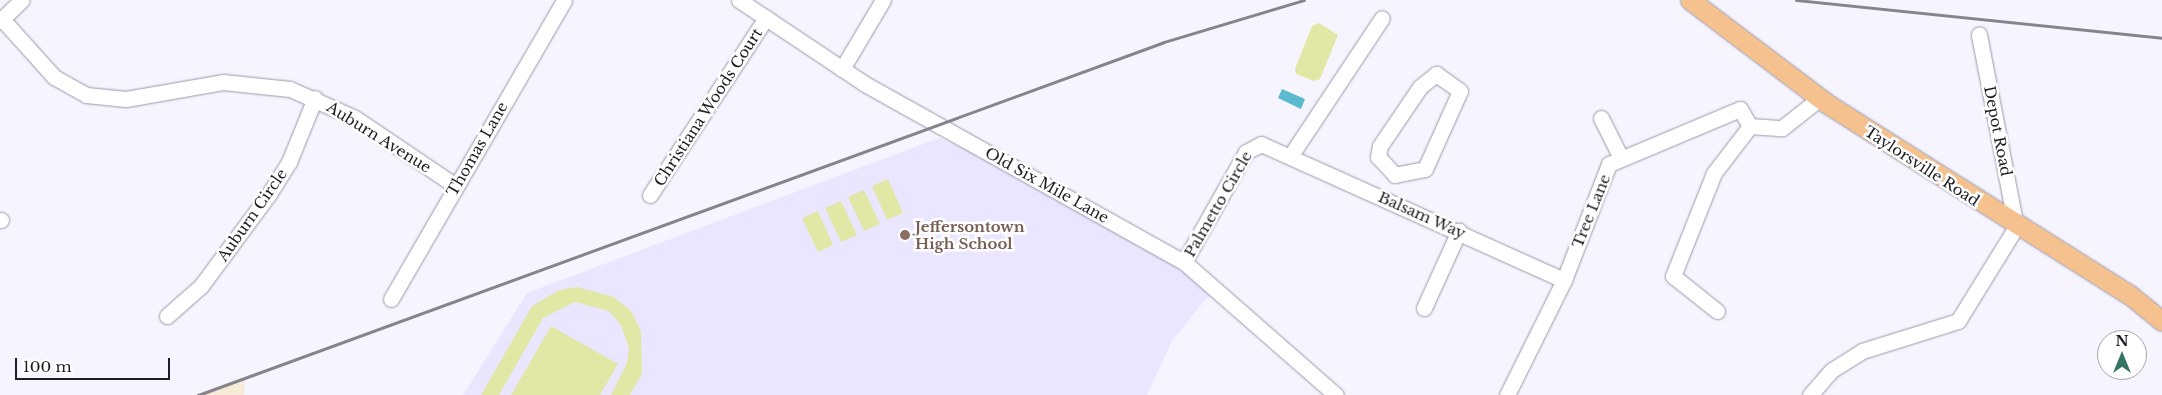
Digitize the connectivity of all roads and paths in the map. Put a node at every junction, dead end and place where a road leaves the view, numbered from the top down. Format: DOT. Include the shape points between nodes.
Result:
graph roads {
  1 [pos="22,0"];
  2 [pos="564,0"];
  3 [pos="739,0"];
  4 [pos="883,0"];
  5 [pos="1690,0"];
  6 [pos="766,18"];
  7 [pos="1382,18"];
  8 [pos="1,20"];
  9 [pos="1979,35"];
  10 [pos="842,69"];
  11 [pos="315,98"];
  12 [pos="1820,98"];
  13 [pos="1601,118"];
  14 [pos="1750,126"];
  15 [pos="1286,153"];
  16 [pos="1621,158"];
  17 [pos="1395,175"];
  18 [pos="456,186"];
  19 [pos="650,195"];
  20 [pos="1385,198"];
  21 [pos="2016,227"];
  22 [pos="1459,231"];
  23 [pos="1184,262"];
  24 [pos="1564,280"];
  25 [pos="391,299"];
  26 [pos="1424,308"];
  27 [pos="1717,311"];
  28 [pos="167,316"];
  29 [pos="2162,321"];
  30 [pos="1336,395"];
  31 [pos="1507,395"];
  32 [pos="1810,395"];
  1 -- 8 [label="street"];
  2 -- 18 [label="street, Thomas Lane"];
  3 -- 6 [label="street, Old Six Mile Lane"];
  4 -- 10 [label="street"];
  5 -- 12 [label="main road, Taylorsville Road"];
  6 -- 10 [label="street, Old Six Mile Lane"];
  6 -- 19 [label="street, Christiana Woods Court"];
  7 -- 15 [label="street"];
  8 -- 11 [label="street, Auburn Avenue" via="54,77 92,96 126,100 223,82 260,84"];
  9 -- 21 [label="street, Depot Road"];
  10 -- 23 [label="street, Old Six Mile Lane"];
  11 -- 18 [label="street, Auburn Avenue" via="355,118"];
  11 -- 28 [label="street, Auburn Circle" via="289,162 269,194 201,286"];
  12 -- 14 [label="street" via="1782,128"];
  12 -- 21 [label="main road, Taylorsville Road"];
  13 -- 16 [label="street"];
  14 -- 16 [label="street, Tree Lane" via="1740,110"];
  14 -- 27 [label="street" via="1714,172 1673,276"];
  15 -- 20 [label="street, Balsam Way"];
  15 -- 23 [label="street, Palmetto Circle" via="1261,144 1249,148"];
  16 -- 24 [label="street, Tree Lane" via="1610,164"];
  17 -- 17 [label="street" via="1424,168 1460,91 1445,78 1428,77 1380,146 1378,157"];
  17 -- 20 [label="street"];
  18 -- 25 [label="street, Thomas Lane"];
  20 -- 22 [label="street, Balsam Way"];
  21 -- 29 [label="main road, Taylorsville Road" via="2123,291"];
  21 -- 32 [label="street" via="1958,320 1862,351 1832,370"];
  22 -- 24 [label="street, Balsam Way"];
  22 -- 26 [label="street"];
  23 -- 30 [label="street, Old Six Mile Lane"];
  24 -- 31 [label="street, Tree Lane"];
}
